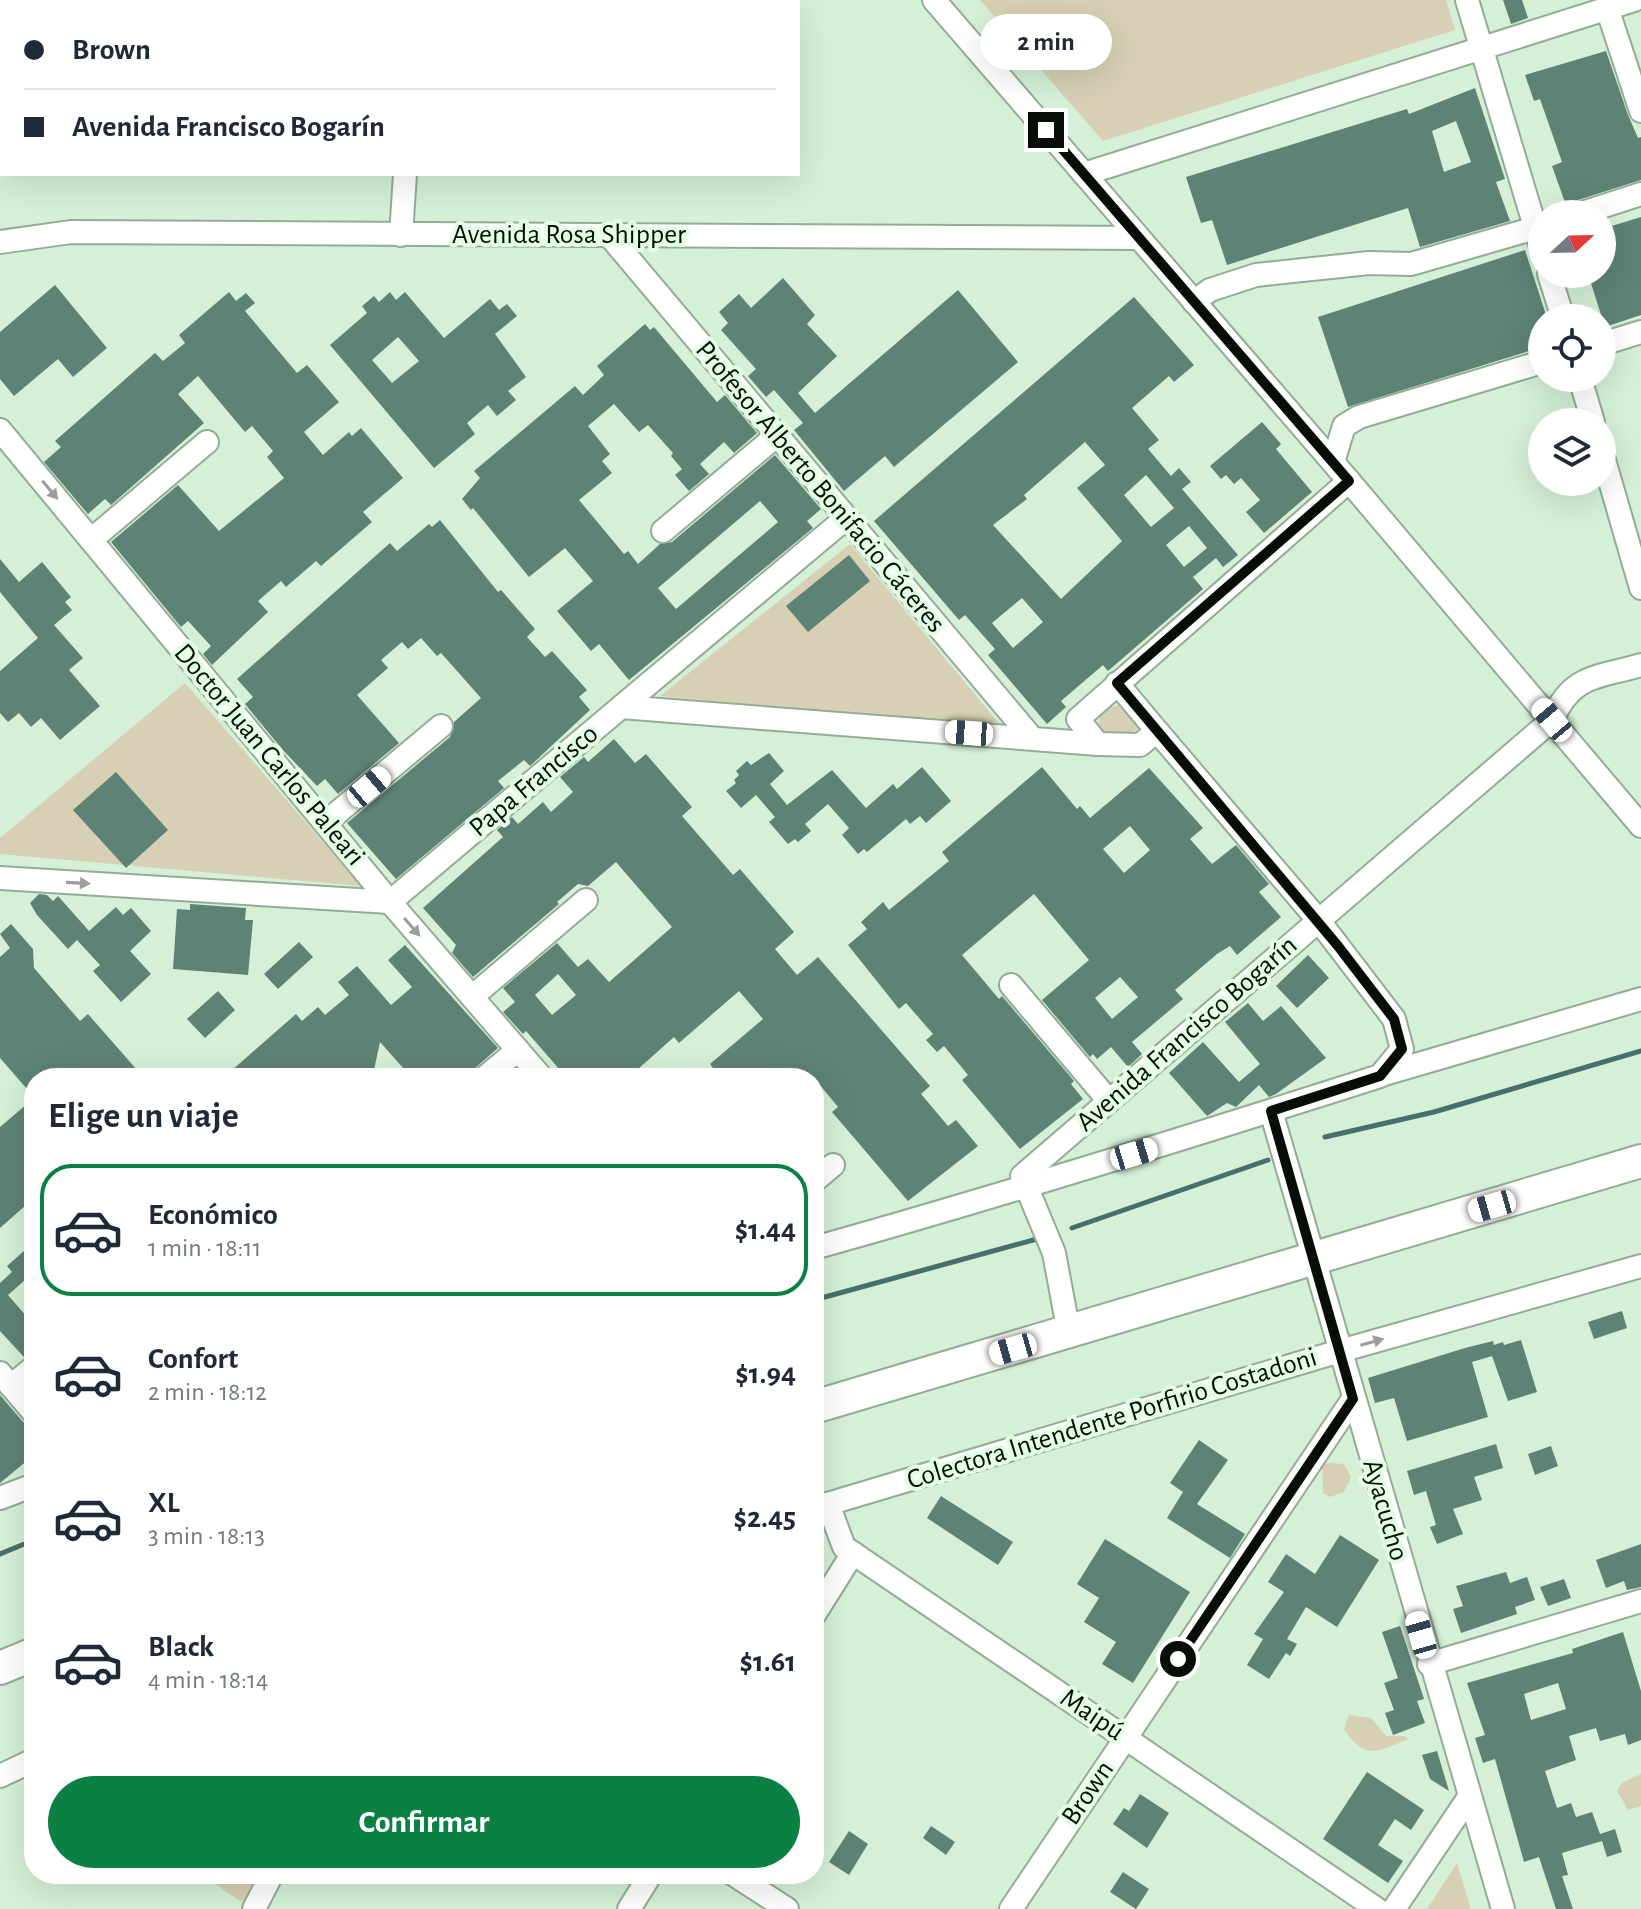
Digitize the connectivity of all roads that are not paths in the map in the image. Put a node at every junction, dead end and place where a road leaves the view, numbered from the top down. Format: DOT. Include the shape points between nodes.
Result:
graph roads {
  1 [pos="934,0"];
  2 [pos="1467,0"];
  3 [pos="1634,0"];
  4 [pos="1607,8"];
  5 [pos="1481,48"];
  6 [pos="1641,111"];
  7 [pos="1084,174"];
  8 [pos="405,176"];
  9 [pos="1641,194"];
  10 [pos="1530,200"];
  11 [pos="1616,202"];
  12 [pos="1528,230"];
  13 [pos="608,234"];
  14 [pos="401,235"];
  15 [pos="1139,238"];
  16 [pos="0,242"];
  17 [pos="1194,302"];
  18 [pos="1641,332"];
  19 [pos="1616,340"];
  20 [pos="1528,366"];
  21 [pos="0,430"];
  22 [pos="776,436"];
  23 [pos="207,442"];
  24 [pos="1333,462"];
  25 [pos="1349,481"];
  26 [pos="1614,496"];
  27 [pos="845,519"];
  28 [pos="663,531"];
  29 [pos="91,540"];
  30 [pos="1641,588"];
  31 [pos="1641,665"];
  32 [pos="1117,683"];
  33 [pos="621,707"];
  34 [pos="1078,719"];
  35 [pos="1552,720"];
  36 [pos="441,726"];
  37 [pos="1157,731"];
  38 [pos="1043,739"];
  39 [pos="1098,744"];
  40 [pos="325,823"];
  41 [pos="1641,826"];
  42 [pos="0,878"];
  43 [pos="586,900"];
  44 [pos="390,902"];
  45 [pos="1319,921"];
  46 [pos="1011,985"];
  47 [pos="473,996"];
  48 [pos="1641,999"];
  49 [pos="518,1050"];
  50 [pos="496,1068"];
  51 [pos="533,1068"];
  52 [pos="1380,1076"];
  53 [pos="1109,1101"];
  54 [pos="1271,1111"];
  55 [pos="1641,1161"];
  56 [pos="833,1165"];
  57 [pos="824,1173"];
  58 [pos="1025,1189"];
  59 [pos="824,1245"];
  60 [pos="1314,1259"];
  61 [pos="1641,1266"];
  62 [pos="1069,1333"];
  63 [pos="1340,1351"];
  64 [pos="6,1380"];
  65 [pos="1353,1399"];
  66 [pos="24,1401"];
  67 [pos="824,1404"];
  68 [pos="24,1489"];
  69 [pos="0,1498"];
  70 [pos="824,1505"];
  71 [pos="824,1511"];
  72 [pos="853,1553"];
  73 [pos="824,1599"];
  74 [pos="1641,1601"];
  75 [pos="24,1658"];
  76 [pos="1429,1664"];
  77 [pos="0,1668"];
  78 [pos="1125,1737"];
  79 [pos="24,1765"];
  80 [pos="0,1776"];
  81 [pos="1469,1797"];
  82 [pos="267,1884"];
  83 [pos="645,1884"];
  84 [pos="748,1884"];
  85 [pos="254,1909"];
  86 [pos="629,1909"];
  87 [pos="787,1909"];
  88 [pos="1011,1909"];
  89 [pos="1377,1909"];
  90 [pos="1394,1909"];
  91 [pos="1503,1909"];
  1 -- 7 [label="street"];
  2 -- 5 [label="street"];
  3 -- 4 [label="street"];
  4 -- 5 [label="street"];
  4 -- 6 [label="street"];
  5 -- 7 [label="street"];
  5 -- 10 [label="street"];
  7 -- 15 [label="street"];
  8 -- 14 [label="street"];
  9 -- 11 [label="street"];
  12 -- 17 [label="street" via="1411,264 1256,275 1210,290"];
  13 -- 14 [label="street, Avenida Rosa Shipper"];
  13 -- 15 [label="street, Avenida Rosa Shipper"];
  13 -- 22 [label="street, Profesor Alberto Bonifacio Cáceres"];
  14 -- 16 [label="street, Avenida Rosa Shipper" via="71,232"];
  15 -- 17 [label="street"];
  17 -- 24 [label="street"];
  18 -- 19 [label="street"];
  20 -- 24 [label="street" via="1359,417 1344,426"];
  21 -- 29 [label="street, Doctor Juan Carlos Paleari, one-way"];
  22 -- 27 [label="street, Profesor Alberto Bonifacio Cáceres"];
  22 -- 28 [label="street"];
  23 -- 29 [label="street"];
  24 -- 25 [label="street"];
  25 -- 32 [label="street"];
  25 -- 35 [label="street"];
  26 -- 30 [label="street"];
  27 -- 33 [label="street"];
  27 -- 38 [label="street, Profesor Alberto Bonifacio Cáceres"];
  29 -- 40 [label="street, Doctor Juan Carlos Paleari"];
  31 -- 35 [label="street" via="1579,683 1562,696"];
  32 -- 34 [label="street"];
  32 -- 37 [label="street, Avenida Francisco Bogarín"];
  33 -- 38 [label="street, Papa Francisco"];
  33 -- 44 [label="street, Papa Francisco"];
  34 -- 38 [label="street"];
  34 -- 39 [label="street"];
  35 -- 41 [label="street"];
  35 -- 45 [label="street"];
  36 -- 40 [label="street"];
  37 -- 39 [label="street, Papa Francisco" via="1140,745"];
  37 -- 45 [label="street, Avenida Francisco Bogarín"];
  38 -- 39 [label="street, Papa Francisco"];
  40 -- 44 [label="street, Doctor Juan Carlos Paleari"];
  42 -- 44 [label="street, one-way"];
  43 -- 47 [label="street"];
  44 -- 47 [label="street, Doctor Juan Carlos Paleari, one-way"];
  45 -- 52 [label="street" via="1400,1032 1402,1049"];
  45 -- 53 [label="street, Avenida Francisco Bogarín"];
  46 -- 53 [label="street"];
  47 -- 49 [label="street, Doctor Juan Carlos Paleari"];
  48 -- 52 [label="street"];
  49 -- 50 [label="street"];
  49 -- 51 [label="street, Doctor Juan Carlos Paleari"];
  52 -- 54 [label="street"];
  53 -- 58 [label="street, Avenida Francisco Bogarín" via="1022,1176"];
  54 -- 58 [label="street"];
  54 -- 60 [label="street, Ayacucho"];
  55 -- 60 [label="highway"];
  56 -- 57 [label="street"];
  58 -- 59 [label="street"];
  58 -- 62 [label="street" via="1054,1253"];
  60 -- 62 [label="highway"];
  60 -- 63 [label="street, Ayacucho"];
  63 -- 61 [label="street, Colectora Intendente Porfirio Costadoni, one-way"];
  62 -- 67 [label="highway"];
  63 -- 65 [label="street, Ayacucho"];
  63 -- 70 [label="street, Colectora Intendente Porfirio Costadoni"];
  64 -- 66 [label="street"];
  65 -- 76 [label="street, Ayacucho"];
  65 -- 78 [label="street, Brown"];
  68 -- 69 [label="street"];
  71 -- 72 [label="street, Maipú"];
  72 -- 73 [label="street"];
  72 -- 78 [label="street, Maipú"];
  74 -- 76 [label="street"];
  75 -- 77 [label="highway"];
  76 -- 81 [label="street, Ayacucho"];
  78 -- 88 [label="street, Brown"];
  78 -- 89 [label="street, Maipú"];
  79 -- 80 [label="street"];
  81 -- 90 [label="street"];
  81 -- 91 [label="street, Ayacucho"];
  82 -- 85 [label="street"];
  83 -- 86 [label="street"];
  84 -- 87 [label="street"];
}
